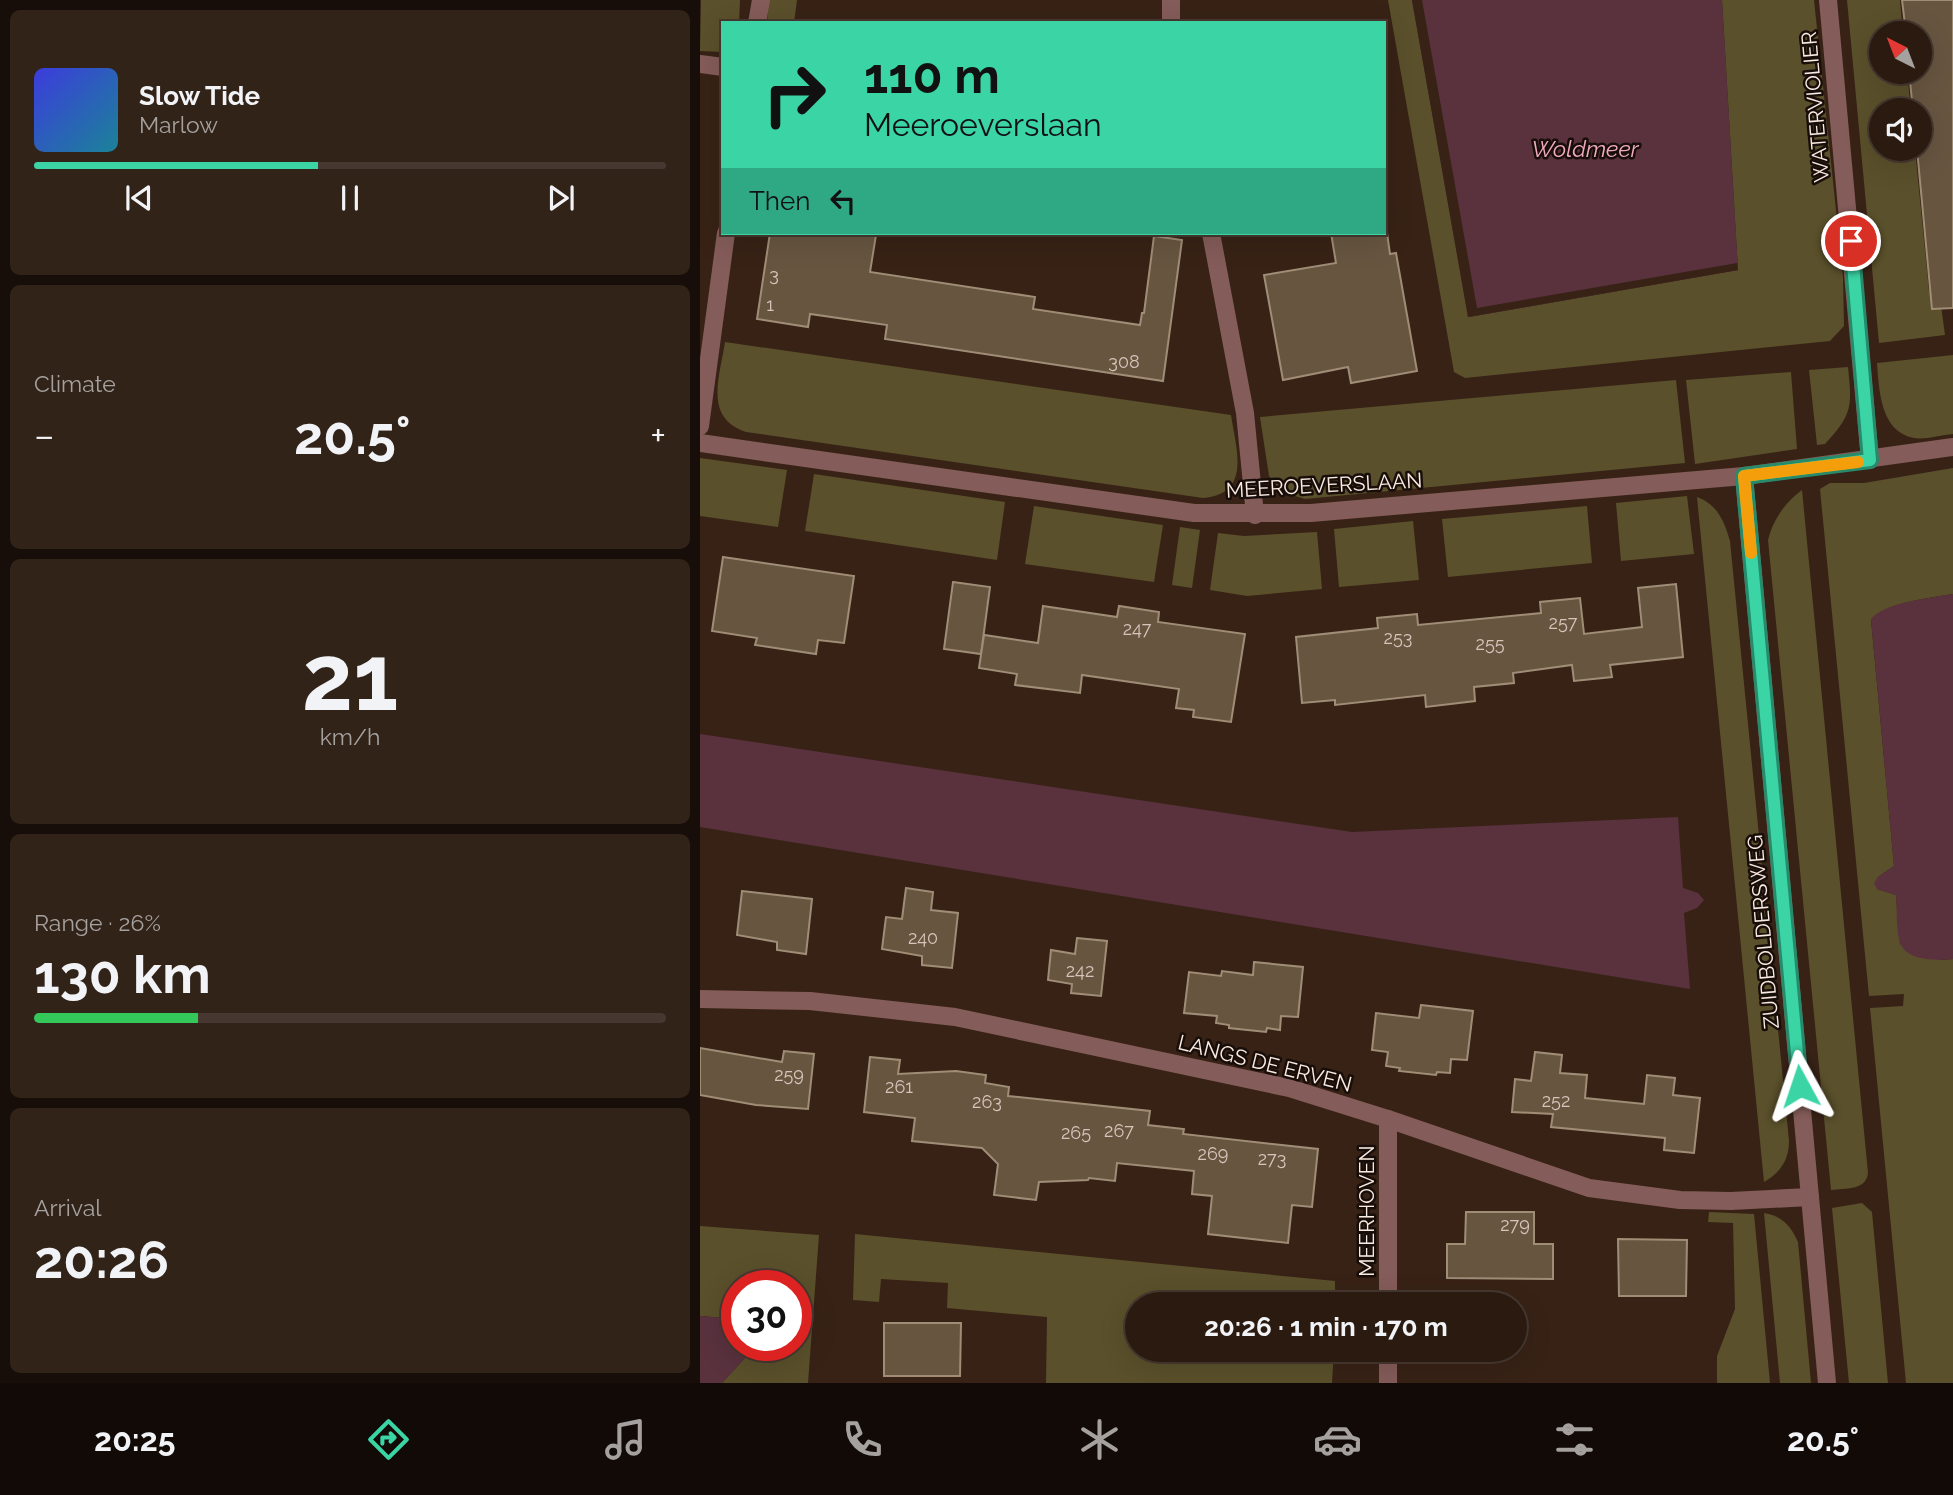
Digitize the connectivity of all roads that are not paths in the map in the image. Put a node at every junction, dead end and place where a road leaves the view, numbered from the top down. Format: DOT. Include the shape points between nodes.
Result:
graph roads {
  1 [pos="761,0"];
  2 [pos="1171,0"];
  3 [pos="1828,0"];
  4 [pos="757,21"];
  5 [pos="1171,21"];
  6 [pos="700,64"];
  7 [pos="721,67"];
  8 [pos="726,235"];
  9 [pos="1211,235"];
  10 [pos="700,426"];
  11 [pos="700,443"];
  12 [pos="1953,447"];
  13 [pos="1870,460"];
  14 [pos="1744,476"];
  15 [pos="1255,515"];
  16 [pos="700,999"];
  17 [pos="1388,1119"];
  18 [pos="1810,1197"];
  19 [pos="1388,1292"];
  20 [pos="1388,1362"];
  21 [pos="1388,1383"];
  22 [pos="1827,1383"];
  1 -- 4 [label="street"];
  2 -- 5 [label="street"];
  3 -- 13 [label="street, WATERVIOLIER"];
  6 -- 7 [label="street"];
  8 -- 10 [label="street"];
  9 -- 15 [label="street" via="1245,413"];
  11 -- 15 [label="street, MEEROEVERSLAAN" via="1194,513"];
  12 -- 13 [label="street, MEEROEVERSLAAN"];
  13 -- 14 [label="street, MEEROEVERSLAAN"];
  14 -- 15 [label="street, MEEROEVERSLAAN"];
  14 -- 18 [label="street, ZUIDBOLDERSWEG"];
  16 -- 17 [label="street, LANGS DE ERVEN" via="810,1001 955,1017 1289,1088"];
  17 -- 18 [label="street, LANGS DE ERVEN" via="1589,1188 1680,1200"];
  17 -- 19 [label="street, MEERHOVEN"];
  18 -- 22 [label="street, ZUIDBOLDERSWEG"];
  20 -- 21 [label="street"];
}
